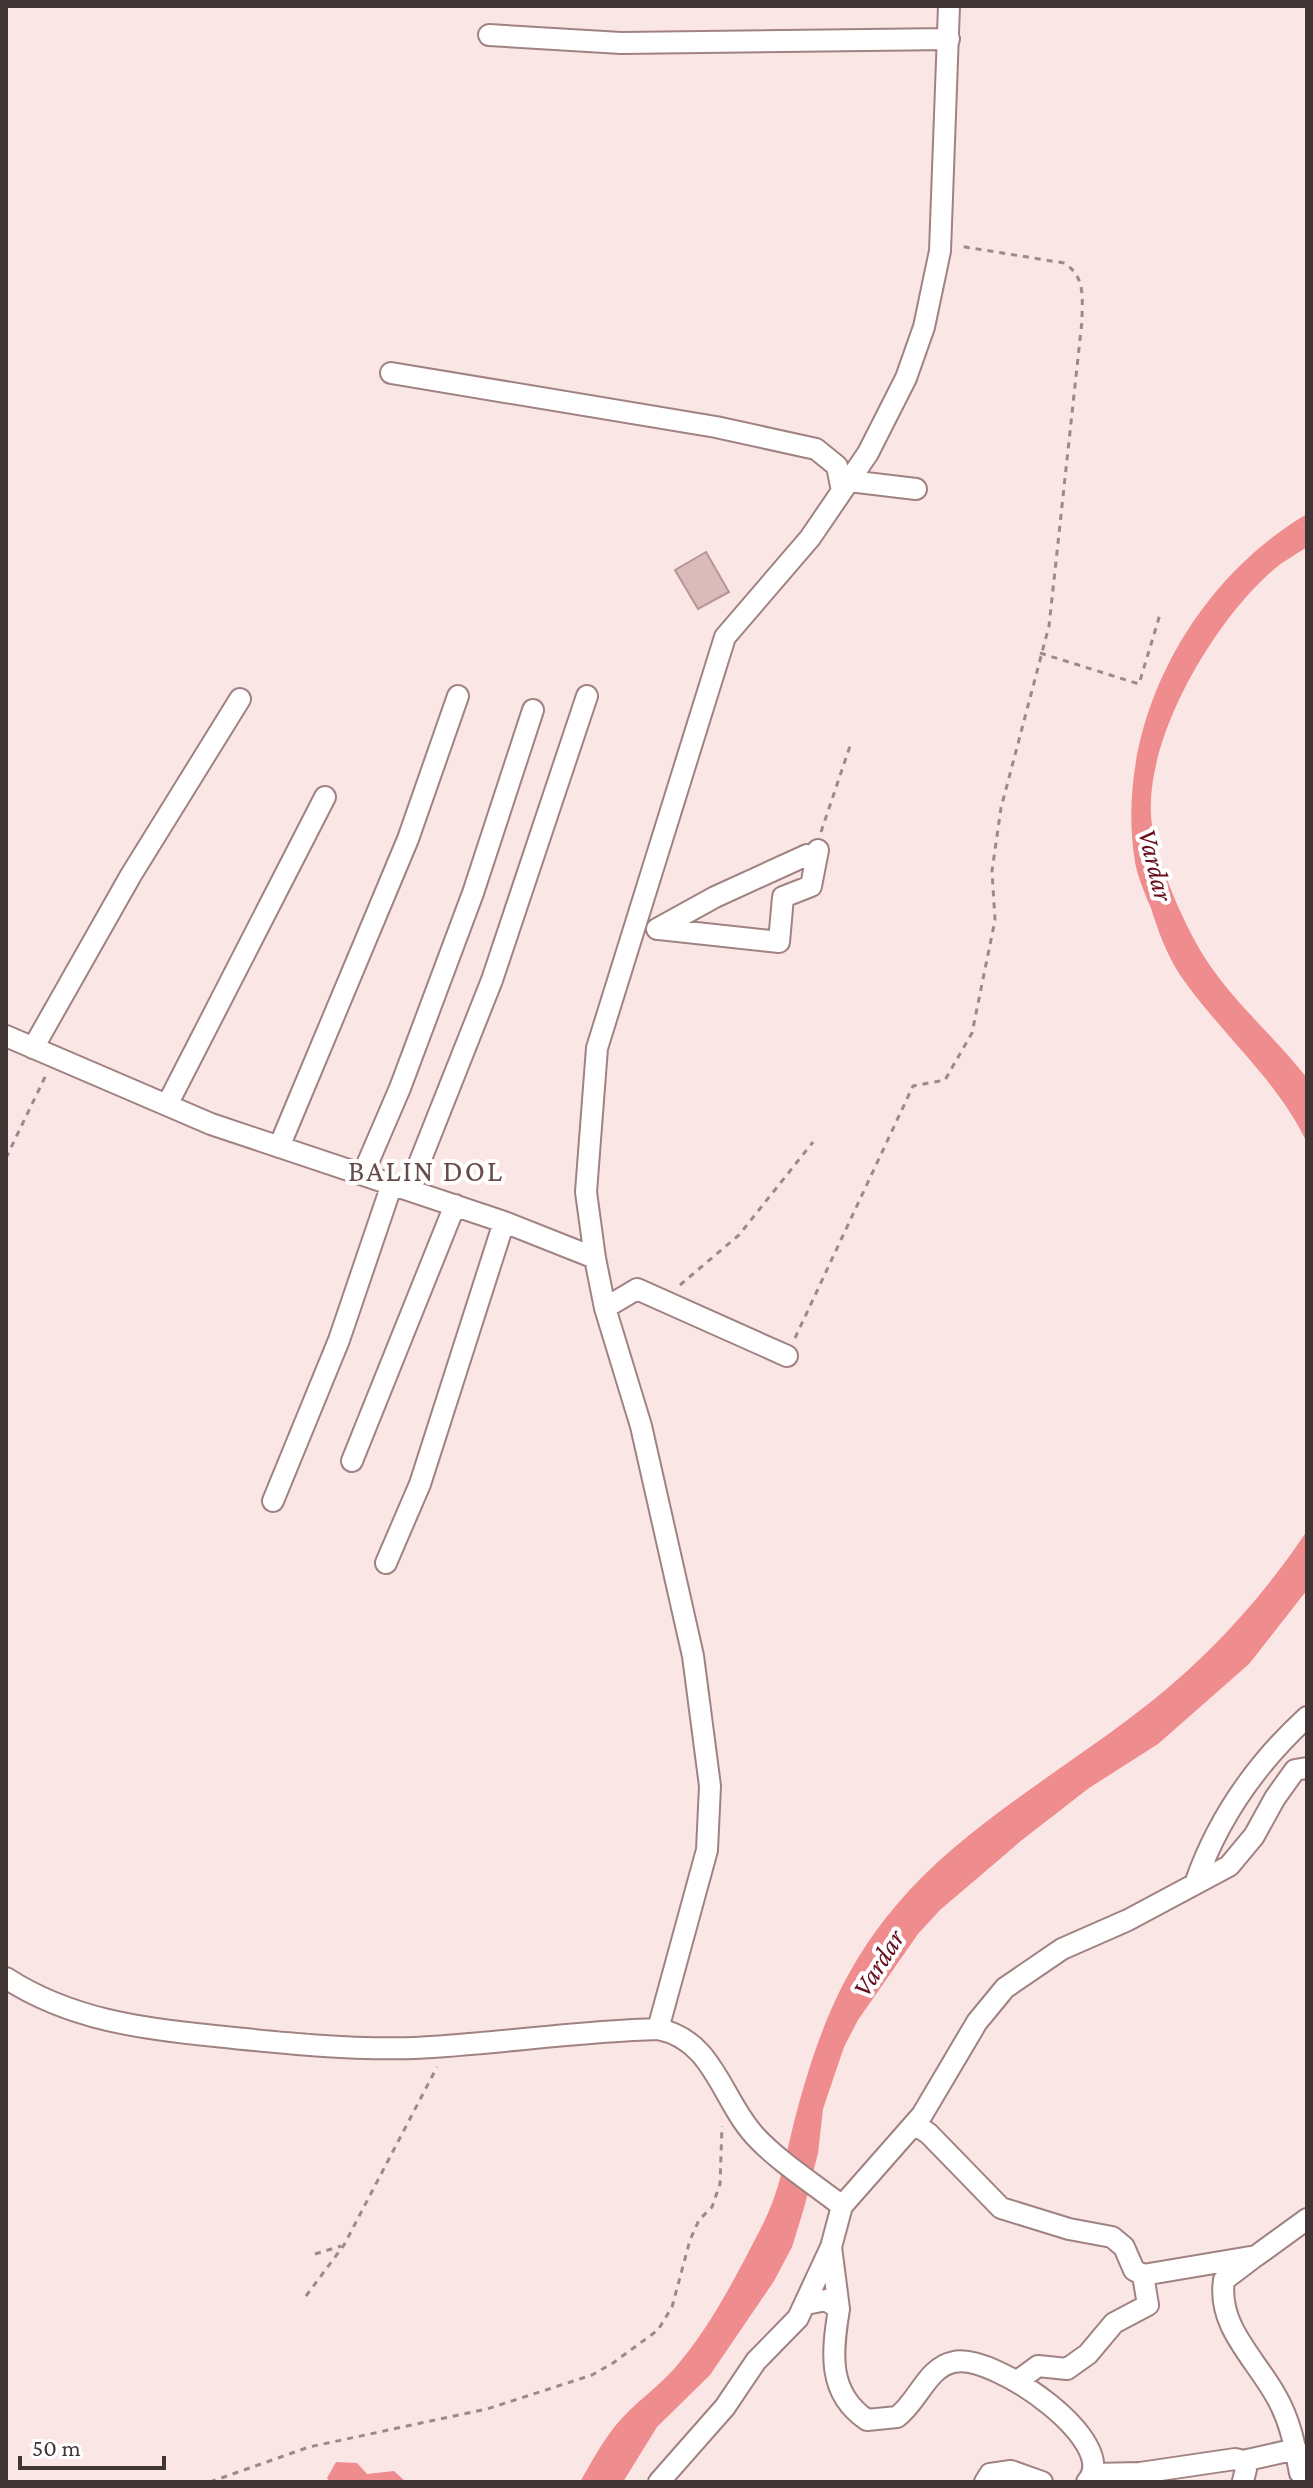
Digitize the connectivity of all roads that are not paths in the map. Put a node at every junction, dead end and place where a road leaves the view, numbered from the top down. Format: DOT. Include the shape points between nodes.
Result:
graph roads {
  1 [pos="949,6"];
  2 [pos="489,35"];
  3 [pos="949,39"];
  4 [pos="391,373"];
  5 [pos="845,486"];
  6 [pos="916,489"];
  7 [pos="458,696"];
  8 [pos="587,696"];
  9 [pos="240,699"];
  10 [pos="533,710"];
  11 [pos="325,797"];
  12 [pos="659,929"];
  13 [pos="623,961"];
  14 [pos="6,1036"];
  15 [pos="33,1048"];
  16 [pos="167,1105"];
  17 [pos="279,1147"];
  18 [pos="363,1174"];
  19 [pos="400,1186"];
  20 [pos="455,1205"];
  21 [pos="504,1222"];
  22 [pos="595,1258"];
  23 [pos="605,1308"];
  24 [pos="787,1356"];
  25 [pos="352,1461"];
  26 [pos="273,1501"];
  27 [pos="386,1563"];
  28 [pos="1307,1717"];
  29 [pos="1307,1768"];
  30 [pos="1195,1884"];
  31 [pos="6,1978"];
  32 [pos="658,2029"];
  33 [pos="915,2124"];
  34 [pos="842,2206"];
  35 [pos="1307,2219"];
  36 [pos="831,2247"];
  37 [pos="1256,2256"];
  38 [pos="1143,2275"];
  39 [pos="806,2304"];
  40 [pos="839,2309"];
  41 [pos="1019,2380"];
  42 [pos="1296,2449"];
  43 [pos="1243,2471"];
  44 [pos="1300,2473"];
  45 [pos="1090,2478"];
  46 [pos="659,2482"];
  47 [pos="985,2482"];
  48 [pos="1042,2482"];
  1 -- 3 [label="street"];
  2 -- 3 [label="street" via="621,43"];
  3 -- 5 [label="street" via="941,243 924,327 906,378"];
  4 -- 5 [label="street" via="716,427 816,449 837,466"];
  5 -- 6 [label="street"];
  5 -- 13 [label="street" via="810,538 725,637"];
  7 -- 17 [label="street" via="408,839"];
  8 -- 19 [label="street" via="492,980"];
  9 -- 15 [label="street"];
  10 -- 18 [label="street" via="473,893"];
  11 -- 16 [label="street"];
  12 -- 12 [label="street" via="715,897 813,852 811,886 783,897 779,942"];
  12 -- 13 [label="street" via="641,937"];
  13 -- 22 [label="street" via="597,1048 586,1192"];
  14 -- 15 [label="street"];
  15 -- 16 [label="street"];
  16 -- 17 [label="street"];
  17 -- 18 [label="street"];
  18 -- 19 [label="street"];
  19 -- 20 [label="street"];
  19 -- 26 [label="street"];
  20 -- 21 [label="street"];
  20 -- 25 [label="street"];
  21 -- 22 [label="street"];
  21 -- 27 [label="street" via="420,1484"];
  22 -- 23 [label="street"];
  23 -- 24 [label="street" via="637,1289"];
  23 -- 32 [label="street" via="641,1426 693,1656 710,1786 707,1850"];
  28 -- 30 [label="street" via="1252,1777 1220,1826"];
  29 -- 30 [label="street" via="1295,1770 1229,1866"];
  30 -- 33 [label="street" via="1062,1949 1005,1988 977,2022"];
  31 -- 32 [label="street" via="71,2011 148,2030 346,2048"];
  32 -- 34 [label="street" via="680,2036 702,2054 755,2136"];
  33 -- 34 [label="street"];
  33 -- 38 [label="street" via="1001,2208 1112,2237"];
  34 -- 36 [label="street"];
  35 -- 37 [label="street"];
  36 -- 39 [label="street"];
  36 -- 40 [label="street"];
  37 -- 38 [label="street"];
  37 -- 42 [label="street" via="1224,2280 1222,2298 1236,2335 1278,2398"];
  38 -- 41 [label="street" via="1148,2305 1114,2323 1067,2369 1038,2366"];
  39 -- 40 [label="street" via="826,2300"];
  39 -- 46 [label="street"];
  40 -- 41 [label="street" via="832,2354 835,2376 848,2404 867,2420 897,2417 934,2372 953,2362 990,2366"];
  41 -- 45 [label="street" via="1081,2437 1091,2454"];
  42 -- 43 [label="street"];
  42 -- 44 [label="street"];
  43 -- 45 [label="street" via="1235,2459"];
  47 -- 48 [label="street" via="1003,2470"];
}
